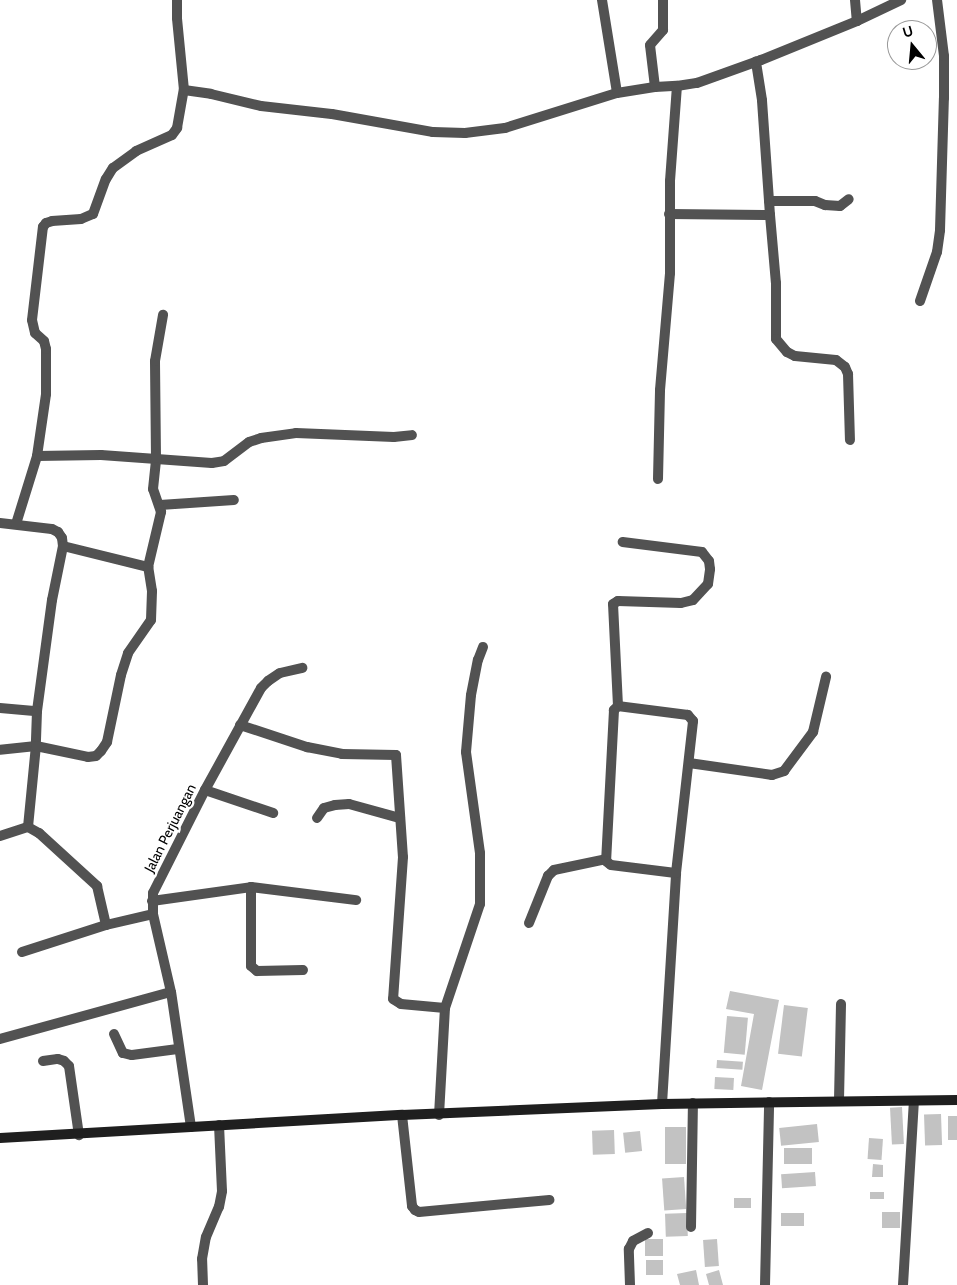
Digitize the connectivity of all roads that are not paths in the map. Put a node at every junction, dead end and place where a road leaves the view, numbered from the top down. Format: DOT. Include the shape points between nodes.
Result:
graph roads {
  1 [pos="178,0"];
  2 [pos="602,0"];
  3 [pos="663,0"];
  4 [pos="854,0"];
  5 [pos="901,0"];
  6 [pos="937,0"];
  7 [pos="857,21"];
  8 [pos="756,61"];
  9 [pos="677,86"];
  10 [pos="655,87"];
  11 [pos="184,90"];
  12 [pos="617,93"];
  13 [pos="849,199"];
  14 [pos="769,201"];
  15 [pos="669,214"];
  16 [pos="770,215"];
  17 [pos="920,301"];
  18 [pos="163,315"];
  19 [pos="412,435"];
  20 [pos="850,440"];
  21 [pos="37,456"];
  22 [pos="156,458"];
  23 [pos="658,480"];
  24 [pos="234,500"];
  25 [pos="160,504"];
  26 [pos="0,523"];
  27 [pos="16,524"];
  28 [pos="623,542"];
  29 [pos="63,546"];
  30 [pos="148,567"];
  31 [pos="482,647"];
  32 [pos="302,668"];
  33 [pos="826,677"];
  34 [pos="618,706"];
  35 [pos="0,708"];
  36 [pos="37,711"];
  37 [pos="240,725"];
  38 [pos="36,746"];
  39 [pos="0,750"];
  40 [pos="689,763"];
  41 [pos="205,790"];
  42 [pos="273,813"];
  43 [pos="317,818"];
  44 [pos="400,818"];
  45 [pos="28,827"];
  46 [pos="0,836"];
  47 [pos="606,859"];
  48 [pos="676,873"];
  49 [pos="252,887"];
  50 [pos="356,900"];
  51 [pos="152,901"];
  52 [pos="153,914"];
  53 [pos="106,924"];
  54 [pos="530,924"];
  55 [pos="22,952"];
  56 [pos="303,970"];
  57 [pos="170,992"];
  58 [pos="840,1004"];
  59 [pos="445,1008"];
  60 [pos="114,1034"];
  61 [pos="0,1039"];
  62 [pos="178,1048"];
  63 [pos="43,1061"];
  64 [pos="839,1100"];
  65 [pos="957,1100"];
  66 [pos="914,1101"];
  67 [pos="769,1102"];
  68 [pos="693,1103"];
  69 [pos="662,1104"];
  70 [pos="439,1114"];
  71 [pos="402,1115"];
  72 [pos="218,1125"];
  73 [pos="191,1127"];
  74 [pos="79,1135"];
  75 [pos="0,1138"];
  76 [pos="548,1200"];
  77 [pos="692,1227"];
  78 [pos="648,1233"];
  79 [pos="203,1285"];
  80 [pos="630,1285"];
  81 [pos="765,1285"];
  82 [pos="903,1285"];
  1 -- 11 [label="street"];
  2 -- 12 [label="street"];
  3 -- 10 [label="street" via="663,30 650,45"];
  4 -- 7 [label="street"];
  5 -- 7 [label="street"];
  6 -- 17 [label="street" via="944,56 940,230 937,252"];
  7 -- 8 [label="street"];
  8 -- 9 [label="street" via="697,83"];
  8 -- 14 [label="street"];
  9 -- 10 [label="street"];
  9 -- 15 [label="street"];
  10 -- 12 [label="street"];
  11 -- 12 [label="street" via="261,106 332,114 432,132 465,133 505,128"];
  11 -- 21 [label="street" via="178,128 172,135 136,151 113,168 93,214 81,219 52,221 43,227 32,320 35,333 44,342 46,361 46,394"];
  13 -- 14 [label="street" via="840,206 815,201"];
  14 -- 16 [label="street"];
  15 -- 16 [label="street"];
  15 -- 23 [label="street" via="670,273 661,382"];
  16 -- 20 [label="street" via="776,283 776,339 795,356 836,360 845,367 848,374"];
  18 -- 22 [label="street" via="155,361"];
  19 -- 22 [label="street" via="296,433 249,442 224,462"];
  21 -- 22 [label="street"];
  21 -- 27 [label="street"];
  22 -- 25 [label="street" via="154,489"];
  24 -- 25 [label="street"];
  25 -- 30 [label="street"];
  26 -- 27 [label="street"];
  27 -- 29 [label="street" via="58,532"];
  28 -- 34 [label="street" via="702,552 709,561 710,570 708,584 692,600 681,604 618,601 613,604"];
  29 -- 30 [label="street"];
  29 -- 36 [label="street"];
  30 -- 38 [label="street" via="152,591 150,620 128,654 120,675 107,742 96,756 88,757"];
  31 -- 59 [label="street" via="471,694 466,752 480,853 480,904"];
  32 -- 37 [label="street, Jalan Perjuangan" via="280,673 268,681"];
  33 -- 40 [label="street" via="813,732 784,771 772,775"];
  34 -- 40 [label="street" via="691,716"];
  34 -- 47 [label="street" via="614,710"];
  35 -- 36 [label="street"];
  36 -- 38 [label="street"];
  37 -- 41 [label="street, Jalan Perjuangan"];
  37 -- 44 [label="street" via="307,747 342,754 396,755"];
  38 -- 39 [label="street"];
  38 -- 45 [label="street"];
  40 -- 48 [label="street"];
  41 -- 42 [label="street"];
  41 -- 51 [label="street, Jalan Perjuangan" via="155,886"];
  43 -- 44 [label="street" via="324,808 349,804"];
  44 -- 59 [label="street" via="403,857 393,999 401,1004"];
  45 -- 46 [label="street"];
  45 -- 53 [label="street" via="74,862 97,886"];
  47 -- 48 [label="street" via="611,865"];
  47 -- 54 [label="street" via="554,870 548,876"];
  48 -- 69 [label="street"];
  49 -- 50 [label="street"];
  49 -- 51 [label="street"];
  49 -- 56 [label="street" via="252,966 257,971"];
  51 -- 52 [label="street, Jalan Perjuangan"];
  52 -- 53 [label="street"];
  52 -- 57 [label="street, Jalan Perjuangan"];
  53 -- 55 [label="street"];
  57 -- 61 [label="street"];
  57 -- 62 [label="street, Jalan Perjuangan"];
  58 -- 64 [label="street"];
  59 -- 70 [label="street"];
  60 -- 62 [label="street" via="122,1052 132,1054"];
  62 -- 73 [label="street, Jalan Perjuangan"];
  63 -- 74 [label="street" via="58,1059 69,1066"];
  64 -- 66 [label="street"];
  64 -- 67 [label="street"];
  65 -- 66 [label="street"];
  66 -- 82 [label="street"];
  67 -- 68 [label="street"];
  67 -- 81 [label="street"];
  68 -- 69 [label="street"];
  68 -- 77 [label="street"];
  69 -- 70 [label="street"];
  70 -- 71 [label="street"];
  71 -- 72 [label="street"];
  71 -- 76 [label="street" via="412,1206 419,1212"];
  72 -- 73 [label="street"];
  72 -- 79 [label="street" via="222,1191 206,1237 202,1259"];
  73 -- 74 [label="street"];
  74 -- 75 [label="street"];
  78 -- 80 [label="street" via="633,1241 629,1249"];
}
